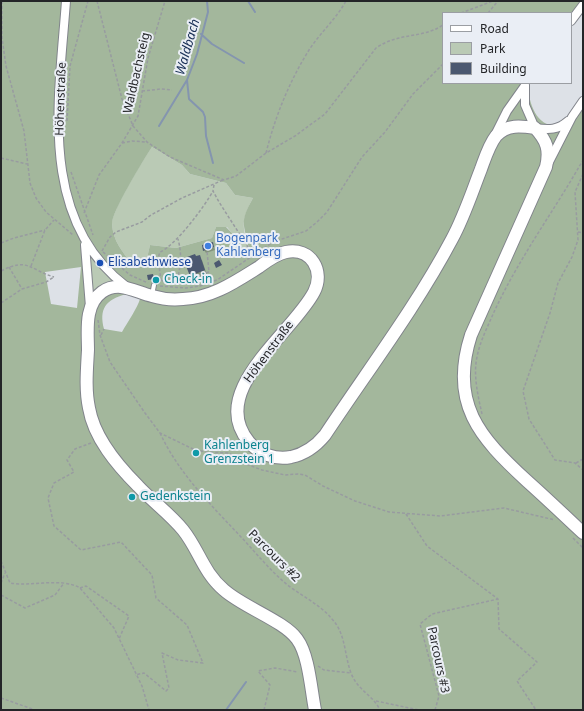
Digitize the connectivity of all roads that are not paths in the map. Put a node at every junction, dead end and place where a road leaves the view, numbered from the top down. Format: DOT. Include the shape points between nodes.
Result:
graph roads {
  1 [pos="66,1"];
  2 [pos="583,5"];
  3 [pos="572,20"];
  4 [pos="526,84"];
  5 [pos="583,101"];
  6 [pos="572,117"];
  7 [pos="535,128"];
  8 [pos="491,144"];
  9 [pos="541,179"];
  10 [pos="84,242"];
  11 [pos="127,287"];
  12 [pos="93,304"];
  13 [pos="583,533"];
  14 [pos="313,699"];
  1 -- 10 [label="street, Höhenstraße" via="60,110 60,167 66,194"];
  2 -- 3 [label="street"];
  4 -- 7 [label="street, Höhenstraße" via="525,105"];
  4 -- 8 [label="street, Höhenstraße" via="507,111"];
  5 -- 6 [label="street, Höhenstraße"];
  6 -- 7 [label="street, Höhenstraße" via="557,129"];
  6 -- 9 [label="street, Höhenstraße"];
  7 -- 8 [label="street, Höhenstraße" via="510,127 500,133"];
  7 -- 9 [label="street, Höhenstraße" via="548,149 548,160"];
  8 -- 11 [label="street, Höhenstraße" via="462,218 440,262 325,434 302,454 278,458 260,452 242,433 237,410 244,386 268,350 316,289 318,272 310,257 298,252 282,253 227,286 198,297 182,299"];
  9 -- 13 [label="street, Höhenstraße" via="471,335 464,364 465,394 477,427 490,445"];
  10 -- 11 [label="street, Höhenstraße" via="106,270"];
  10 -- 12 [label="street, Höhenstraße"];
  11 -- 12 [label="street, Höhenstraße" via="109,288 102,292"];
  12 -- 14 [label="street, Höhenstraße" via="88,325 87,392 90,416 100,439 137,486 185,532 207,572 217,584 234,598 294,636 312,670"];
}
